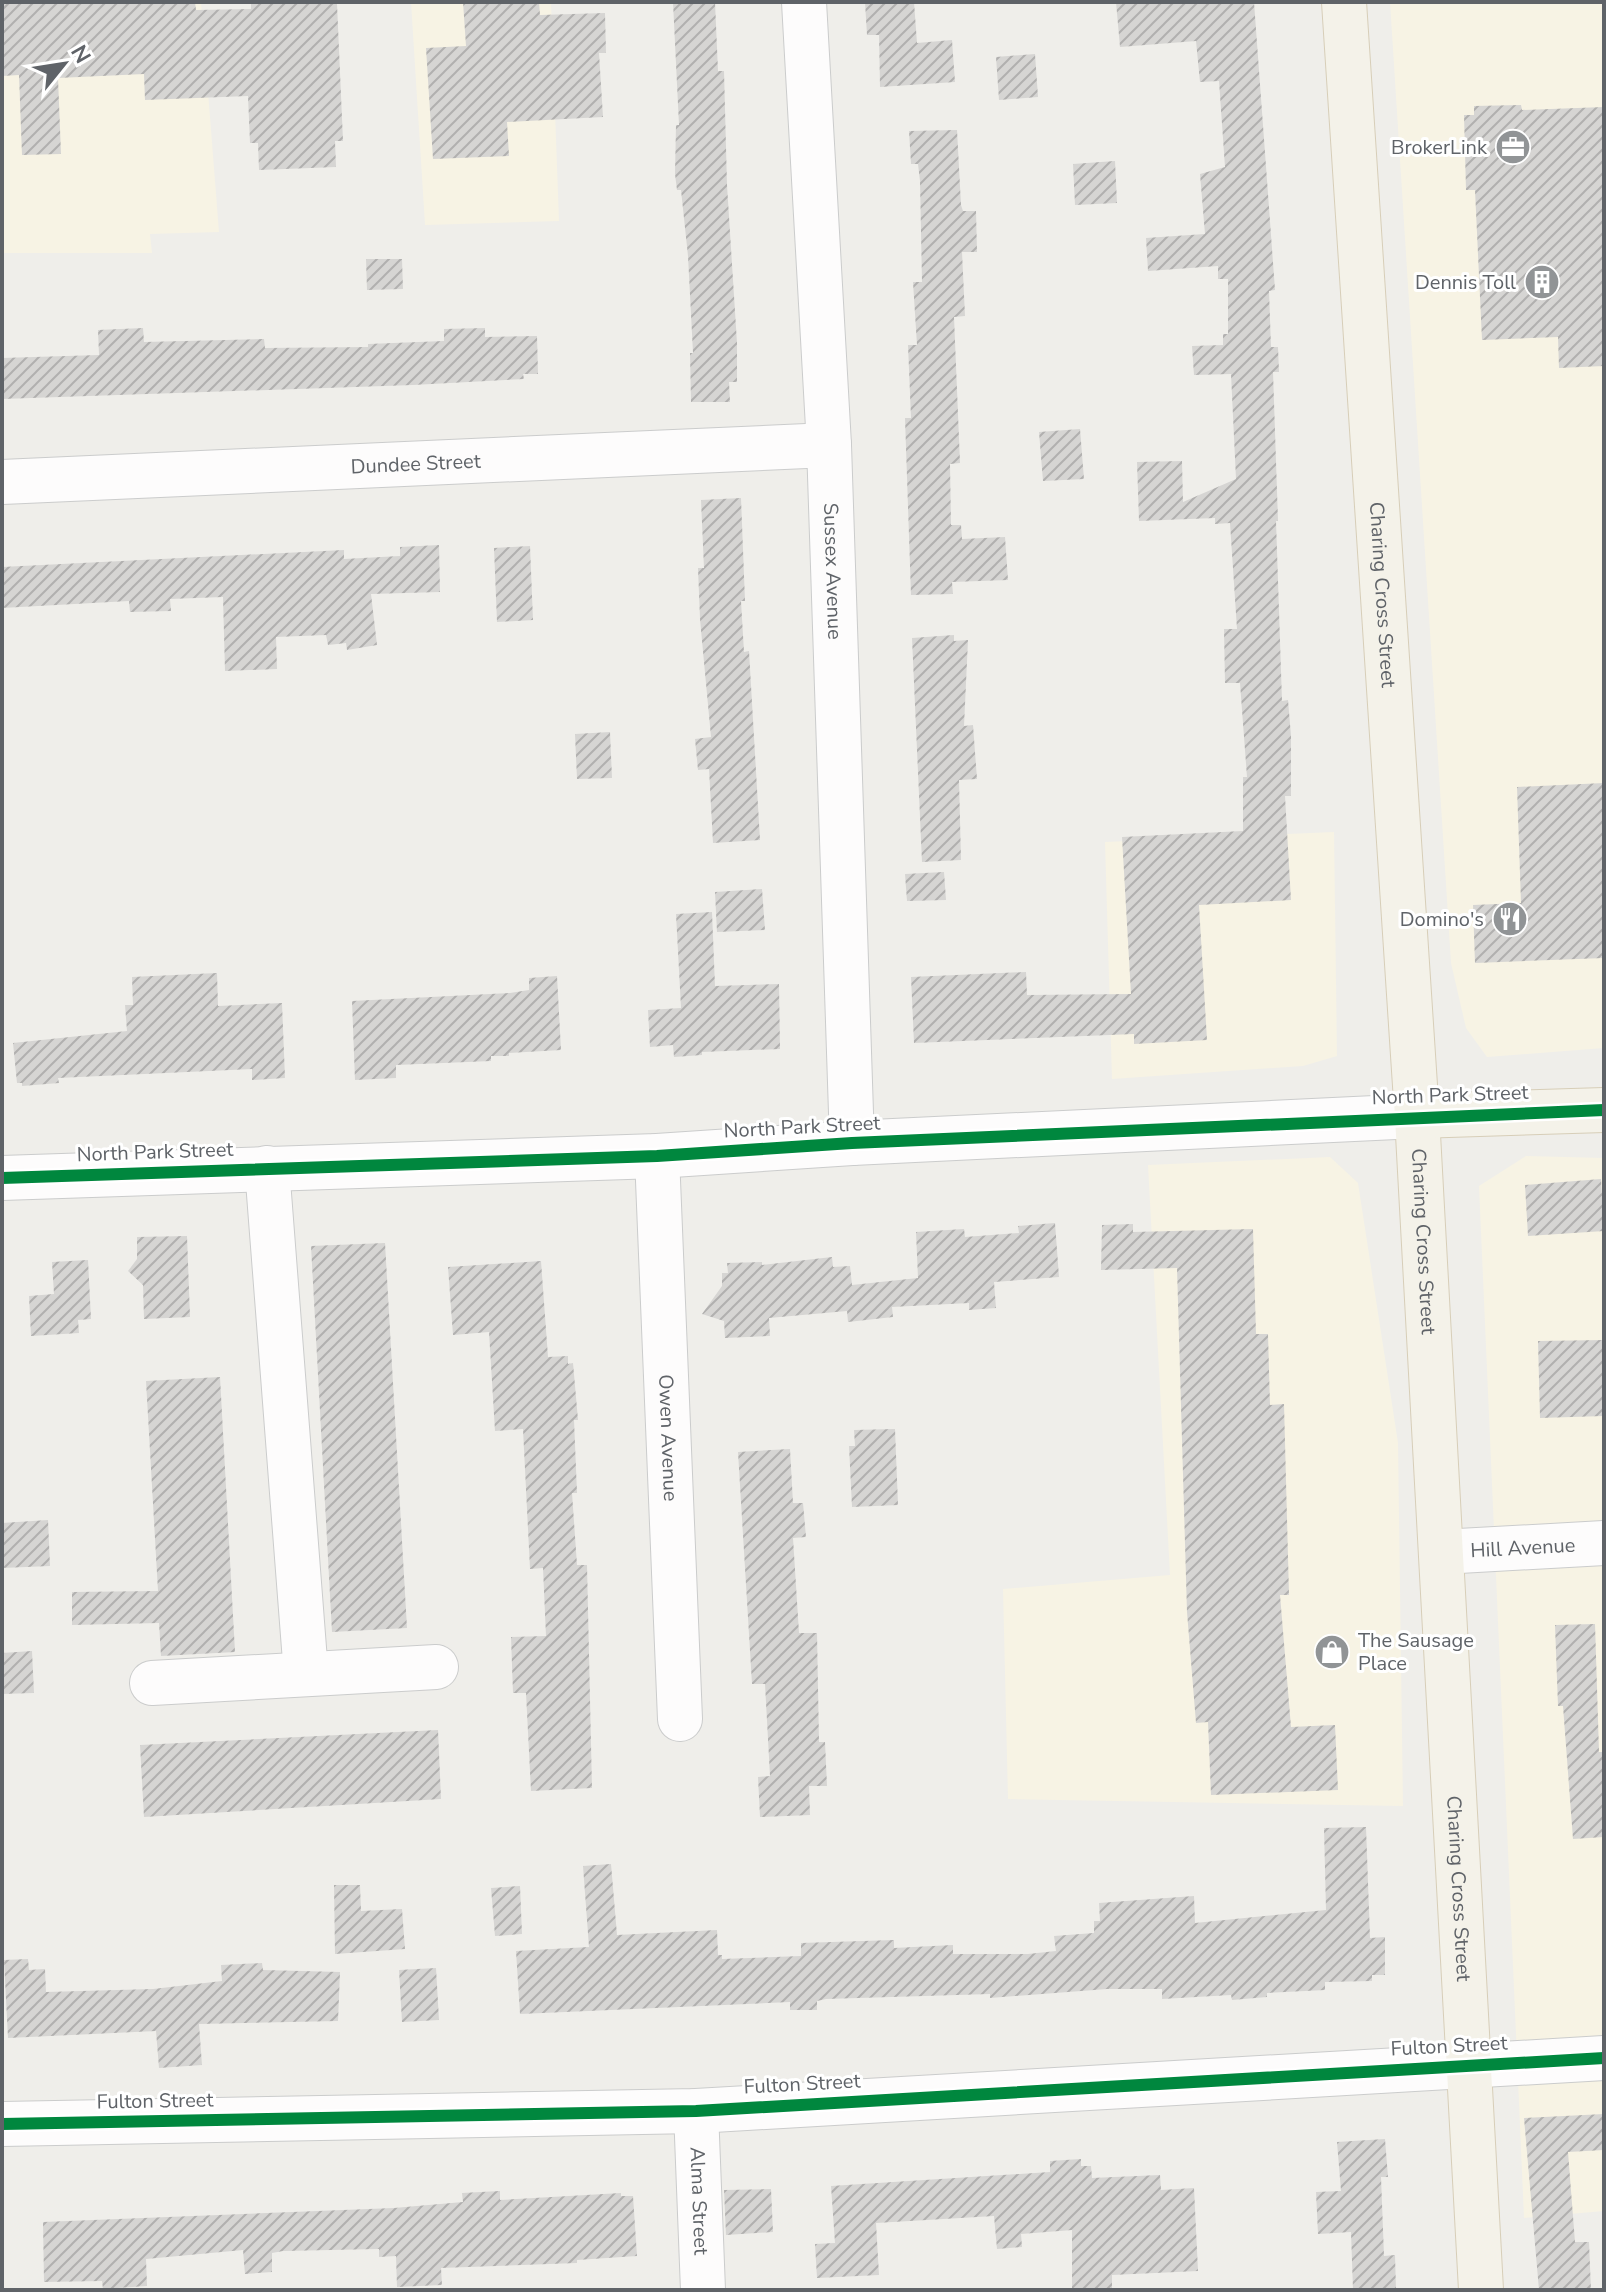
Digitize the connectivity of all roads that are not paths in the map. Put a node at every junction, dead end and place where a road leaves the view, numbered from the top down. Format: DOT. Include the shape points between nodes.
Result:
graph roads {
  1 [pos="804,2"];
  2 [pos="1344,2"];
  3 [pos="829,445"];
  4 [pos="2,482"];
  5 [pos="1604,1110"];
  6 [pos="1417,1116"];
  7 [pos="852,1143"];
  8 [pos="657,1156"];
  9 [pos="267,1168"];
  10 [pos="2,1178"];
  11 [pos="1604,1543"];
  12 [pos="1441,1552"];
  13 [pos="436,1667"];
  14 [pos="306,1674"];
  15 [pos="152,1683"];
  16 [pos="680,1719"];
  17 [pos="1604,2058"];
  18 [pos="1469,2064"];
  19 [pos="696,2111"];
  20 [pos="2,2124"];
  21 [pos="703,2290"];
  22 [pos="1481,2290"];
  1 -- 3 [label="street, Sussex Avenue"];
  2 -- 6 [label="main road, Charing Cross Street"];
  3 -- 4 [label="street, Dundee Street"];
  3 -- 7 [label="street, Sussex Avenue"];
  5 -- 6 [label="main road, North Park Street"];
  6 -- 7 [label="street, North Park Street"];
  6 -- 12 [label="main road, Charing Cross Street"];
  7 -- 8 [label="street, North Park Street"];
  8 -- 9 [label="street, North Park Street"];
  8 -- 16 [label="street, Owen Avenue"];
  9 -- 10 [label="street, North Park Street"];
  9 -- 14 [label="street"];
  11 -- 12 [label="street, Hill Avenue"];
  12 -- 18 [label="main road, Charing Cross Street"];
  13 -- 14 [label="street"];
  14 -- 15 [label="street"];
  17 -- 18 [label="street, Fulton Street"];
  18 -- 19 [label="street, Fulton Street"];
  18 -- 22 [label="main road, Charing Cross Street"];
  19 -- 20 [label="street, Fulton Street"];
  19 -- 21 [label="street, Alma Street"];
}
